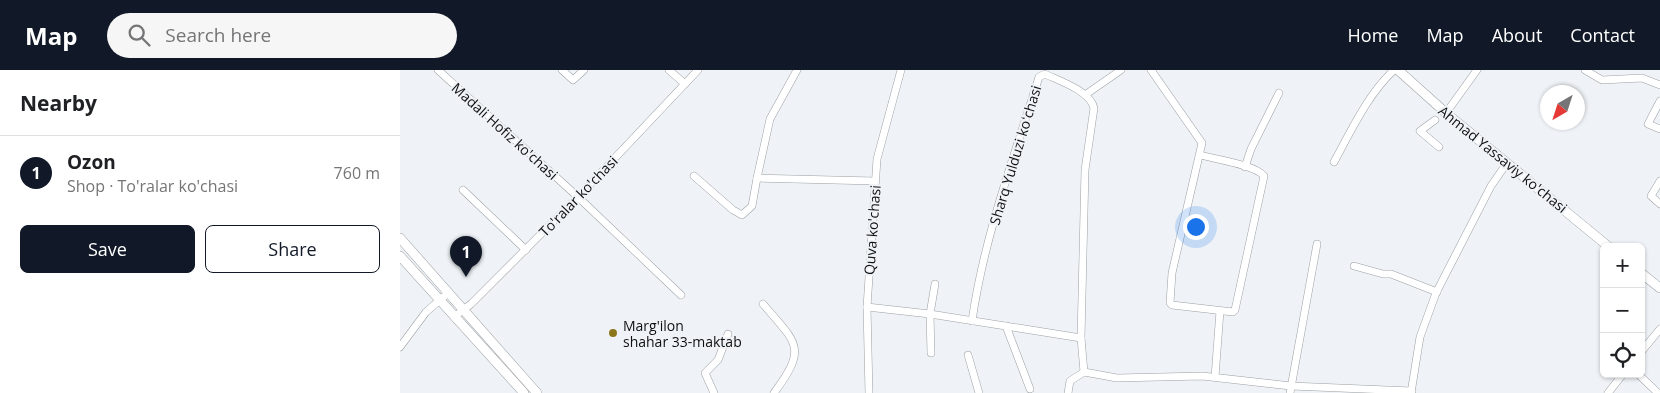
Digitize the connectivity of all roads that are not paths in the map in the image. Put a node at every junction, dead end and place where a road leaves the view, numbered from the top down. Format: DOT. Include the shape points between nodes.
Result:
graph roads {
  1 [pos="438,70"];
  2 [pos="562,70"];
  3 [pos="584,70"];
  4 [pos="669,70"];
  5 [pos="698,70"];
  6 [pos="797,70"];
  7 [pos="901,70"];
  8 [pos="1121,70"];
  9 [pos="1151,70"];
  10 [pos="1396,70"];
  11 [pos="1477,70"];
  12 [pos="1585,70"];
  13 [pos="1044,72"];
  14 [pos="685,84"];
  15 [pos="1660,85"];
  16 [pos="1279,93"];
  17 [pos="1085,95"];
  18 [pos="1660,101"];
  19 [pos="1446,113"];
  20 [pos="1435,120"];
  21 [pos="1660,129"];
  22 [pos="1439,147"];
  23 [pos="1200,156"];
  24 [pos="1334,162"];
  25 [pos="1507,163"];
  26 [pos="1245,167"];
  27 [pos="694,176"];
  28 [pos="757,178"];
  29 [pos="875,181"];
  30 [pos="1660,181"];
  31 [pos="463,190"];
  32 [pos="578,197"];
  33 [pos="1660,204"];
  34 [pos="400,238"];
  35 [pos="1605,243"];
  36 [pos="1317,244"];
  37 [pos="526,250"];
  38 [pos="400,256"];
  39 [pos="1354,266"];
  40 [pos="1645,275"];
  41 [pos="935,284"];
  42 [pos="1659,284"];
  43 [pos="448,292"];
  44 [pos="1437,292"];
  45 [pos="681,296"];
  46 [pos="439,300"];
  47 [pos="763,304"];
  48 [pos="866,307"];
  49 [pos="464,309"];
  50 [pos="1220,311"];
  51 [pos="930,314"];
  52 [pos="454,316"];
  53 [pos="972,321"];
  54 [pos="1006,326"];
  55 [pos="1660,329"];
  56 [pos="728,334"];
  57 [pos="1081,338"];
  58 [pos="400,347"];
  59 [pos="1645,347"];
  60 [pos="931,353"];
  61 [pos="968,355"];
  62 [pos="1084,372"];
  63 [pos="1215,377"];
  64 [pos="1621,378"];
  65 [pos="1642,378"];
  66 [pos="1030,389"];
  67 [pos="1290,390"];
  68 [pos="1359,391"];
  69 [pos="1412,392"];
  70 [pos="524,393"];
  71 [pos="537,393"];
  72 [pos="714,393"];
  73 [pos="774,393"];
  74 [pos="869,393"];
  75 [pos="979,393"];
  76 [pos="1068,393"];
  77 [pos="1608,393"];
  78 [pos="1658,393"];
  1 -- 32 [label="street, Madali Hofiz ko'chasi"];
  2 -- 3 [label="street" via="573,80"];
  4 -- 14 [label="street"];
  5 -- 14 [label="street, To'ralar ko'chasi"];
  6 -- 28 [label="street" via="767,126"];
  7 -- 29 [label="street, Quva ko'chasi" via="877,159"];
  8 -- 17 [label="street"];
  9 -- 23 [label="street" via="1200,138"];
  10 -- 19 [label="main road, Ahmad Yassaviy ko'chasi"];
  10 -- 24 [label="street" via="1386,78 1365,107"];
  11 -- 19 [label="street"];
  12 -- 15 [label="street" via="1602,80 1642,78"];
  13 -- 17 [label="street, Sharq Yulduzi koʻchasi"];
  13 -- 53 [label="street, Sharq Yulduzi koʻchasi" via="1040,76 978,278"];
  14 -- 32 [label="street, To'ralar ko'chasi"];
  16 -- 26 [label="street"];
  17 -- 57 [label="street" via="1093,102 1094,108 1085,170"];
  18 -- 21 [label="street" via="1648,124"];
  19 -- 25 [label="main road, Ahmad Yassaviy ko'chasi"];
  20 -- 22 [label="street" via="1420,131"];
  23 -- 26 [label="street"];
  23 -- 50 [label="street" via="1172,273 1170,302 1172,305"];
  25 -- 35 [label="main road, Ahmad Yassaviy ko'chasi"];
  25 -- 44 [label="street" via="1491,186"];
  26 -- 50 [label="street" via="1261,173 1264,179 1235,310"];
  27 -- 28 [label="street" via="742,215 752,206"];
  28 -- 29 [label="street"];
  29 -- 48 [label="street, Quva ko'chasi"];
  30 -- 33 [label="street" via="1651,196"];
  31 -- 37 [label="street"];
  32 -- 37 [label="street, To'ralar ko'chasi"];
  32 -- 45 [label="street, Madali Hofiz ko'chasi"];
  34 -- 43 [label="main road"];
  36 -- 67 [label="street"];
  37 -- 49 [label="street, To'ralar ko'chasi"];
  38 -- 46 [label="main road"];
  39 -- 44 [label="street" via="1391,274"];
  40 -- 42 [label="main road"];
  41 -- 51 [label="street"];
  43 -- 46 [label="street"];
  43 -- 49 [label="main road"];
  44 -- 69 [label="street" via="1420,337"];
  46 -- 52 [label="main road"];
  46 -- 58 [label="street"];
  47 -- 73 [label="street" via="796,349 794,364"];
  48 -- 51 [label="street"];
  48 -- 74 [label="street, Quva ko'chasi"];
  49 -- 52 [label="street, To'ralar ko'chasi"];
  49 -- 71 [label="main road"];
  50 -- 63 [label="street"];
  51 -- 53 [label="street"];
  51 -- 60 [label="street"];
  52 -- 70 [label="main road"];
  53 -- 54 [label="street"];
  54 -- 57 [label="street"];
  54 -- 66 [label="street"];
  55 -- 59 [label="street"];
  56 -- 72 [label="street" via="718,360 705,373"];
  57 -- 62 [label="street"];
  61 -- 75 [label="street"];
  62 -- 63 [label="street" via="1117,378"];
  62 -- 76 [label="street" via="1070,381"];
  63 -- 67 [label="street"];
  64 -- 77 [label="street"];
  65 -- 78 [label="street"];
  67 -- 68 [label="street"];
  68 -- 69 [label="street"];
}
